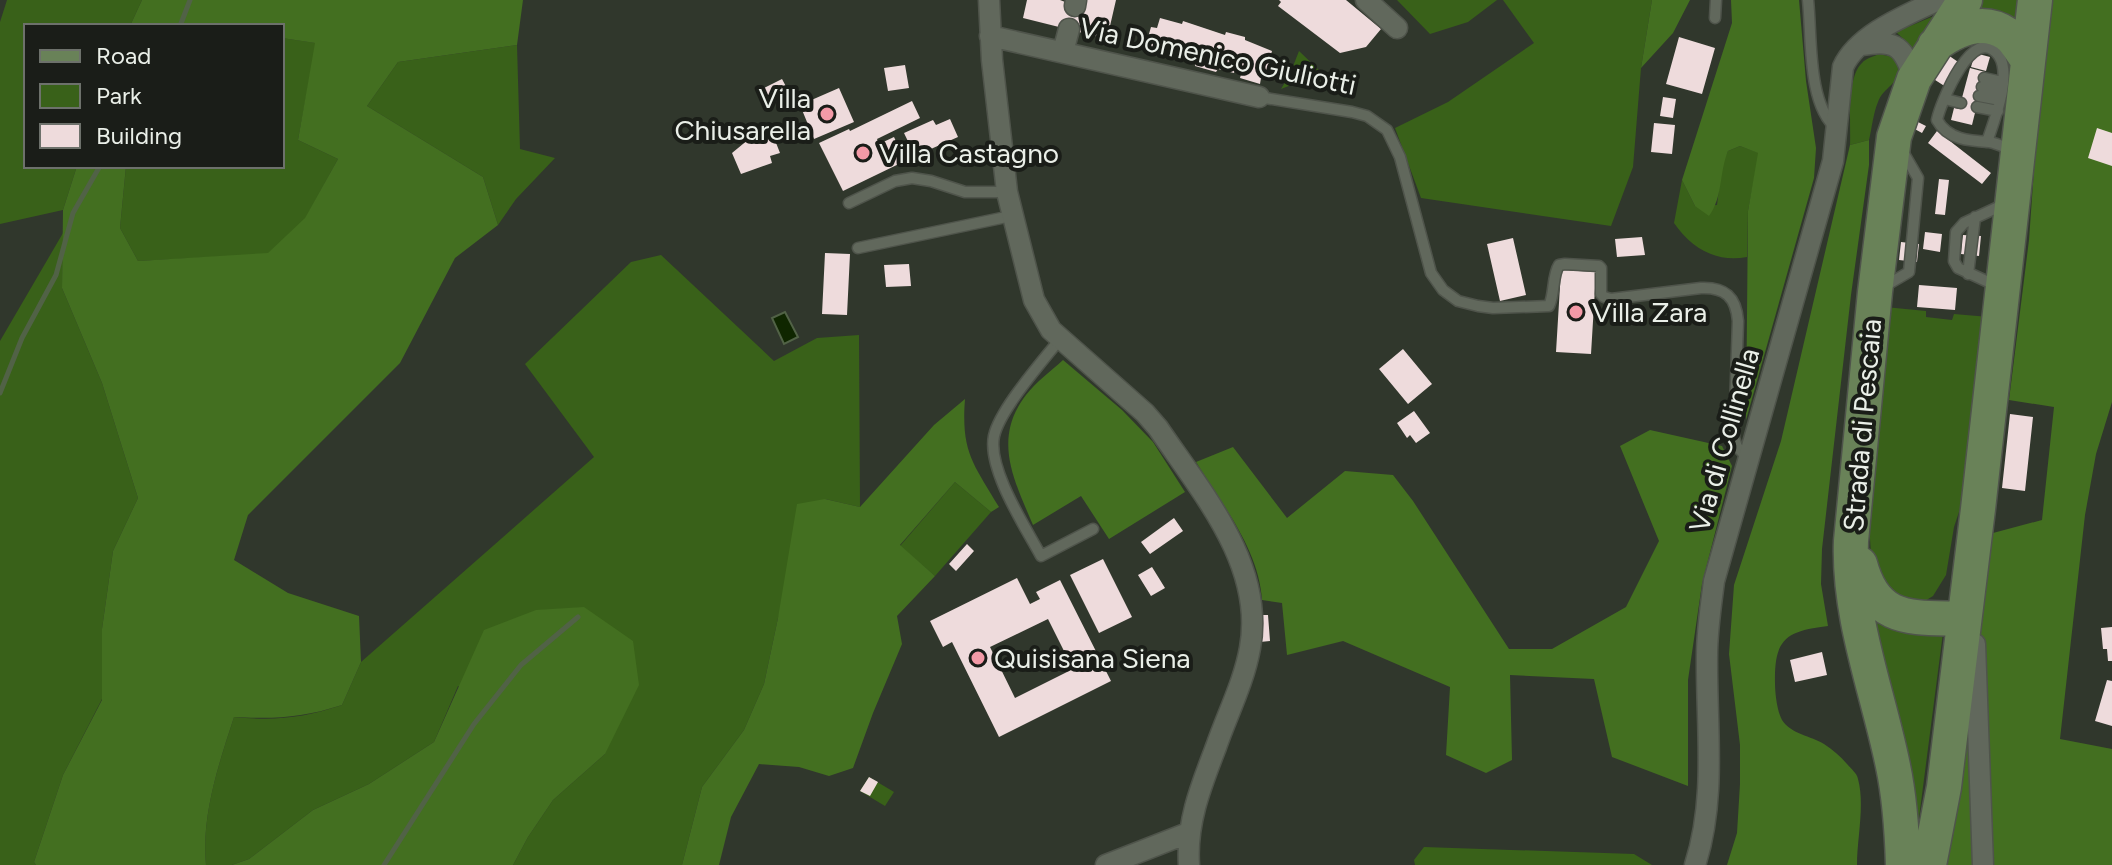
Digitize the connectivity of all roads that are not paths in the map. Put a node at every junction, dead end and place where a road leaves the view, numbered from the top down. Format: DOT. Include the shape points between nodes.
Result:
graph roads {
  1 [pos="989,0"];
  2 [pos="1366,0"];
  3 [pos="1716,0"];
  4 [pos="1808,0"];
  5 [pos="2035,0"];
  6 [pos="1953,4"];
  7 [pos="1715,18"];
  8 [pos="1397,28"];
  9 [pos="1069,29"];
  10 [pos="990,36"];
  11 [pos="1863,45"];
  12 [pos="1933,47"];
  13 [pos="1063,52"];
  14 [pos="1914,79"];
  15 [pos="2006,80"];
  16 [pos="1259,97"];
  17 [pos="1838,131"];
  18 [pos="2002,147"];
  19 [pos="1007,192"];
  20 [pos="2011,202"];
  21 [pos="849,203"];
  22 [pos="1011,216"];
  23 [pos="1975,217"];
  24 [pos="858,248"];
  25 [pos="1968,274"];
  26 [pos="2002,288"];
  27 [pos="1060,339"];
  28 [pos="1748,458"];
  29 [pos="1978,509"];
  30 [pos="1093,529"];
  31 [pos="1851,541"];
  32 [pos="1890,611"];
  33 [pos="1964,619"];
  34 [pos="1188,833"];
  35 [pos="1106,865"];
  36 [pos="1189,865"];
  37 [pos="1695,865"];
  38 [pos="1903,865"];
  39 [pos="1929,865"];
  40 [pos="1983,865"];
  1 -- 10 [label="street"];
  2 -- 8 [label="street"];
  3 -- 7 [label="lane"];
  4 -- 17 [label="lane" via="1815,91 1824,117"];
  5 -- 15 [label="main road"];
  6 -- 11 [label="street, Via di Collinella" via="1916,11"];
  6 -- 12 [label="main road, Strada di Pescaia"];
  6 -- 15 [label="main road" via="1991,20"];
  9 -- 13 [label="street"];
  10 -- 13 [label="street, Via Domenico Giuliotti"];
  10 -- 19 [label="street"];
  11 -- 14 [label="street" via="1899,48"];
  11 -- 17 [label="street, Via di Collinella" via="1843,67"];
  12 -- 14 [label="main road, Strada di Pescaia"];
  12 -- 15 [label="main road" via="1950,34 1986,26"];
  13 -- 16 [label="street, Via Domenico Giuliotti"];
  14 -- 31 [label="main road, Strada di Pescaia" via="1894,137"];
  15 -- 15 [label="lane" via="1980,92"];
  15 -- 18 [label="main road"];
  15 -- 18 [label="lane"];
  15 -- 18 [label="lane" via="1998,55 1987,49 1971,53 1958,87 1938,117 1941,127 1965,140"];
  16 -- 28 [label="lane, Via Domenico Giuliotti" via="1352,112 1387,130 1400,157 1431,273 1458,301 1493,308 1549,306 1556,269 1565,264 1599,266 1601,294 1611,299 1701,288 1725,291 1738,321 1734,438"];
  17 -- 28 [label="street, Via di Collinella"];
  18 -- 20 [label="main road"];
  19 -- 21 [label="lane" via="965,192 912,178"];
  19 -- 22 [label="street"];
  20 -- 23 [label="lane"];
  20 -- 26 [label="main road"];
  22 -- 24 [label="lane"];
  22 -- 27 [label="street" via="1034,300"];
  23 -- 25 [label="lane"];
  23 -- 25 [label="lane" via="1956,232 1954,261"];
  25 -- 26 [label="lane"];
  26 -- 29 [label="main road"];
  27 -- 30 [label="lane" via="1002,419 993,440 995,455 1007,493 1041,556"];
  27 -- 34 [label="street" via="1158,428 1232,543 1248,581 1249,651"];
  28 -- 37 [label="street, Via di Collinella" via="1714,581 1707,651 1708,796"];
  29 -- 32 [label="main road" via="1964,532 1952,588 1942,602 1927,611"];
  29 -- 33 [label="main road"];
  31 -- 32 [label="main road" via="1871,592"];
  31 -- 38 [label="main road, Strada di Pescaia" via="1856,612 1898,791"];
  32 -- 33 [label="main road"];
  33 -- 39 [label="main road"];
  33 -- 40 [label="street" via="1973,629 1975,650"];
  34 -- 35 [label="street"];
  34 -- 36 [label="street"];
}
